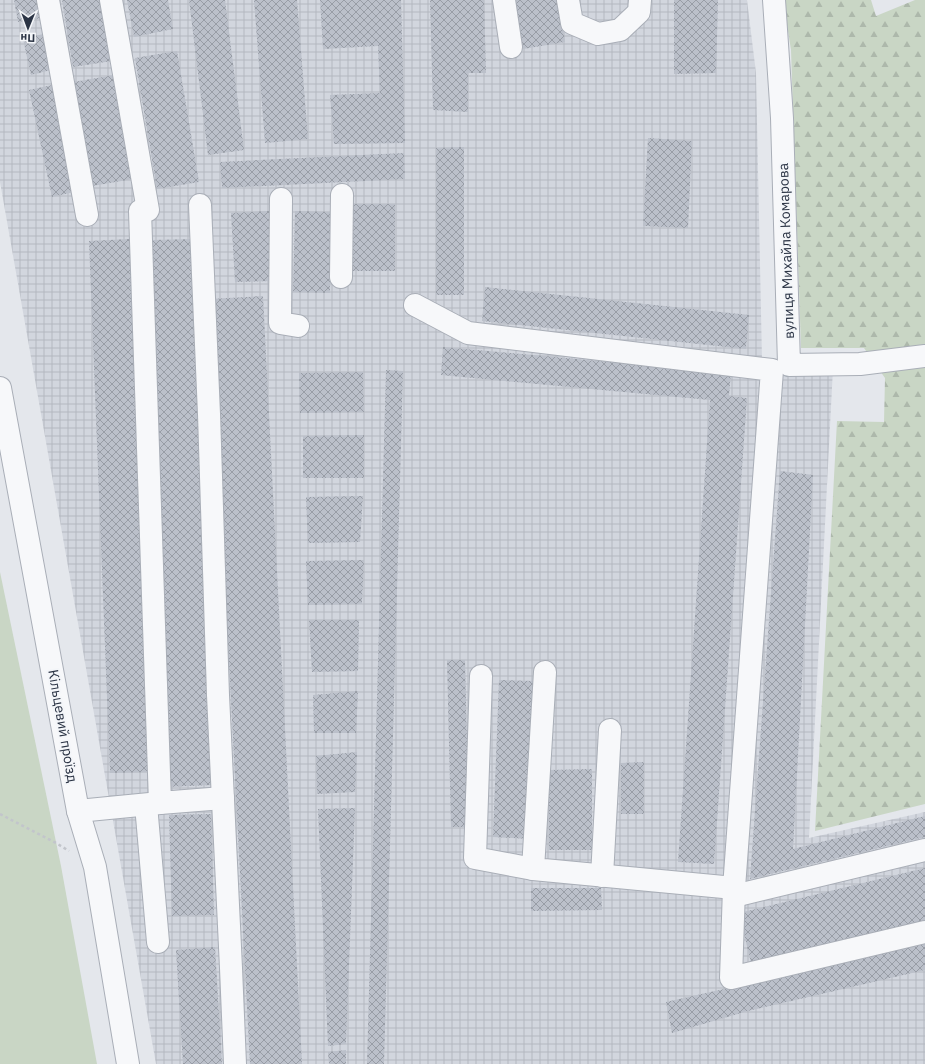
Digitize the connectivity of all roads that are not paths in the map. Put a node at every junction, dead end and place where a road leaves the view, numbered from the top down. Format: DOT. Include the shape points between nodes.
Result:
graph roads {
  1 [pos="48,0"];
  2 [pos="111,0"];
  3 [pos="504,0"];
  4 [pos="568,0"];
  5 [pos="640,0"];
  6 [pos="774,0"];
  7 [pos="510,48"];
  8 [pos="342,195"];
  9 [pos="281,199"];
  10 [pos="200,205"];
  11 [pos="87,216"];
  12 [pos="341,277"];
  13 [pos="415,305"];
  14 [pos="298,326"];
  15 [pos="925,356"];
  16 [pos="0,388"];
  17 [pos="545,672"];
  18 [pos="481,676"];
  19 [pos="610,730"];
  20 [pos="223,798"];
  21 [pos="153,804"];
  22 [pos="78,811"];
  23 [pos="925,850"];
  24 [pos="533,869"];
  25 [pos="602,876"];
  26 [pos="734,892"];
  27 [pos="925,932"];
  28 [pos="158,942"];
  29 [pos="128,1064"];
  30 [pos="235,1064"];
  1 -- 11 [label="street"];
  2 -- 21 [label="street" via="144,210"];
  3 -- 7 [label="street"];
  4 -- 5 [label="street" via="572,23 598,34 620,30 639,12"];
  6 -- 15 [label="street, вулиця Михайла Комарова" via="782,118 789,365 860,364"];
  8 -- 12 [label="street"];
  9 -- 14 [label="street" via="280,323"];
  10 -- 20 [label="street"];
  13 -- 26 [label="street" via="468,333 772,370"];
  16 -- 22 [label="street, Кільцевий проїзд"];
  17 -- 24 [label="street"];
  18 -- 24 [label="street" via="475,858"];
  19 -- 25 [label="street"];
  20 -- 21 [label="street"];
  20 -- 30 [label="street"];
  21 -- 22 [label="street"];
  21 -- 28 [label="street"];
  22 -- 29 [label="street, Кільцевий проїзд" via="95,867"];
  23 -- 26 [label="street"];
  24 -- 25 [label="street"];
  25 -- 26 [label="street"];
  26 -- 27 [label="street" via="731,978"];
}
